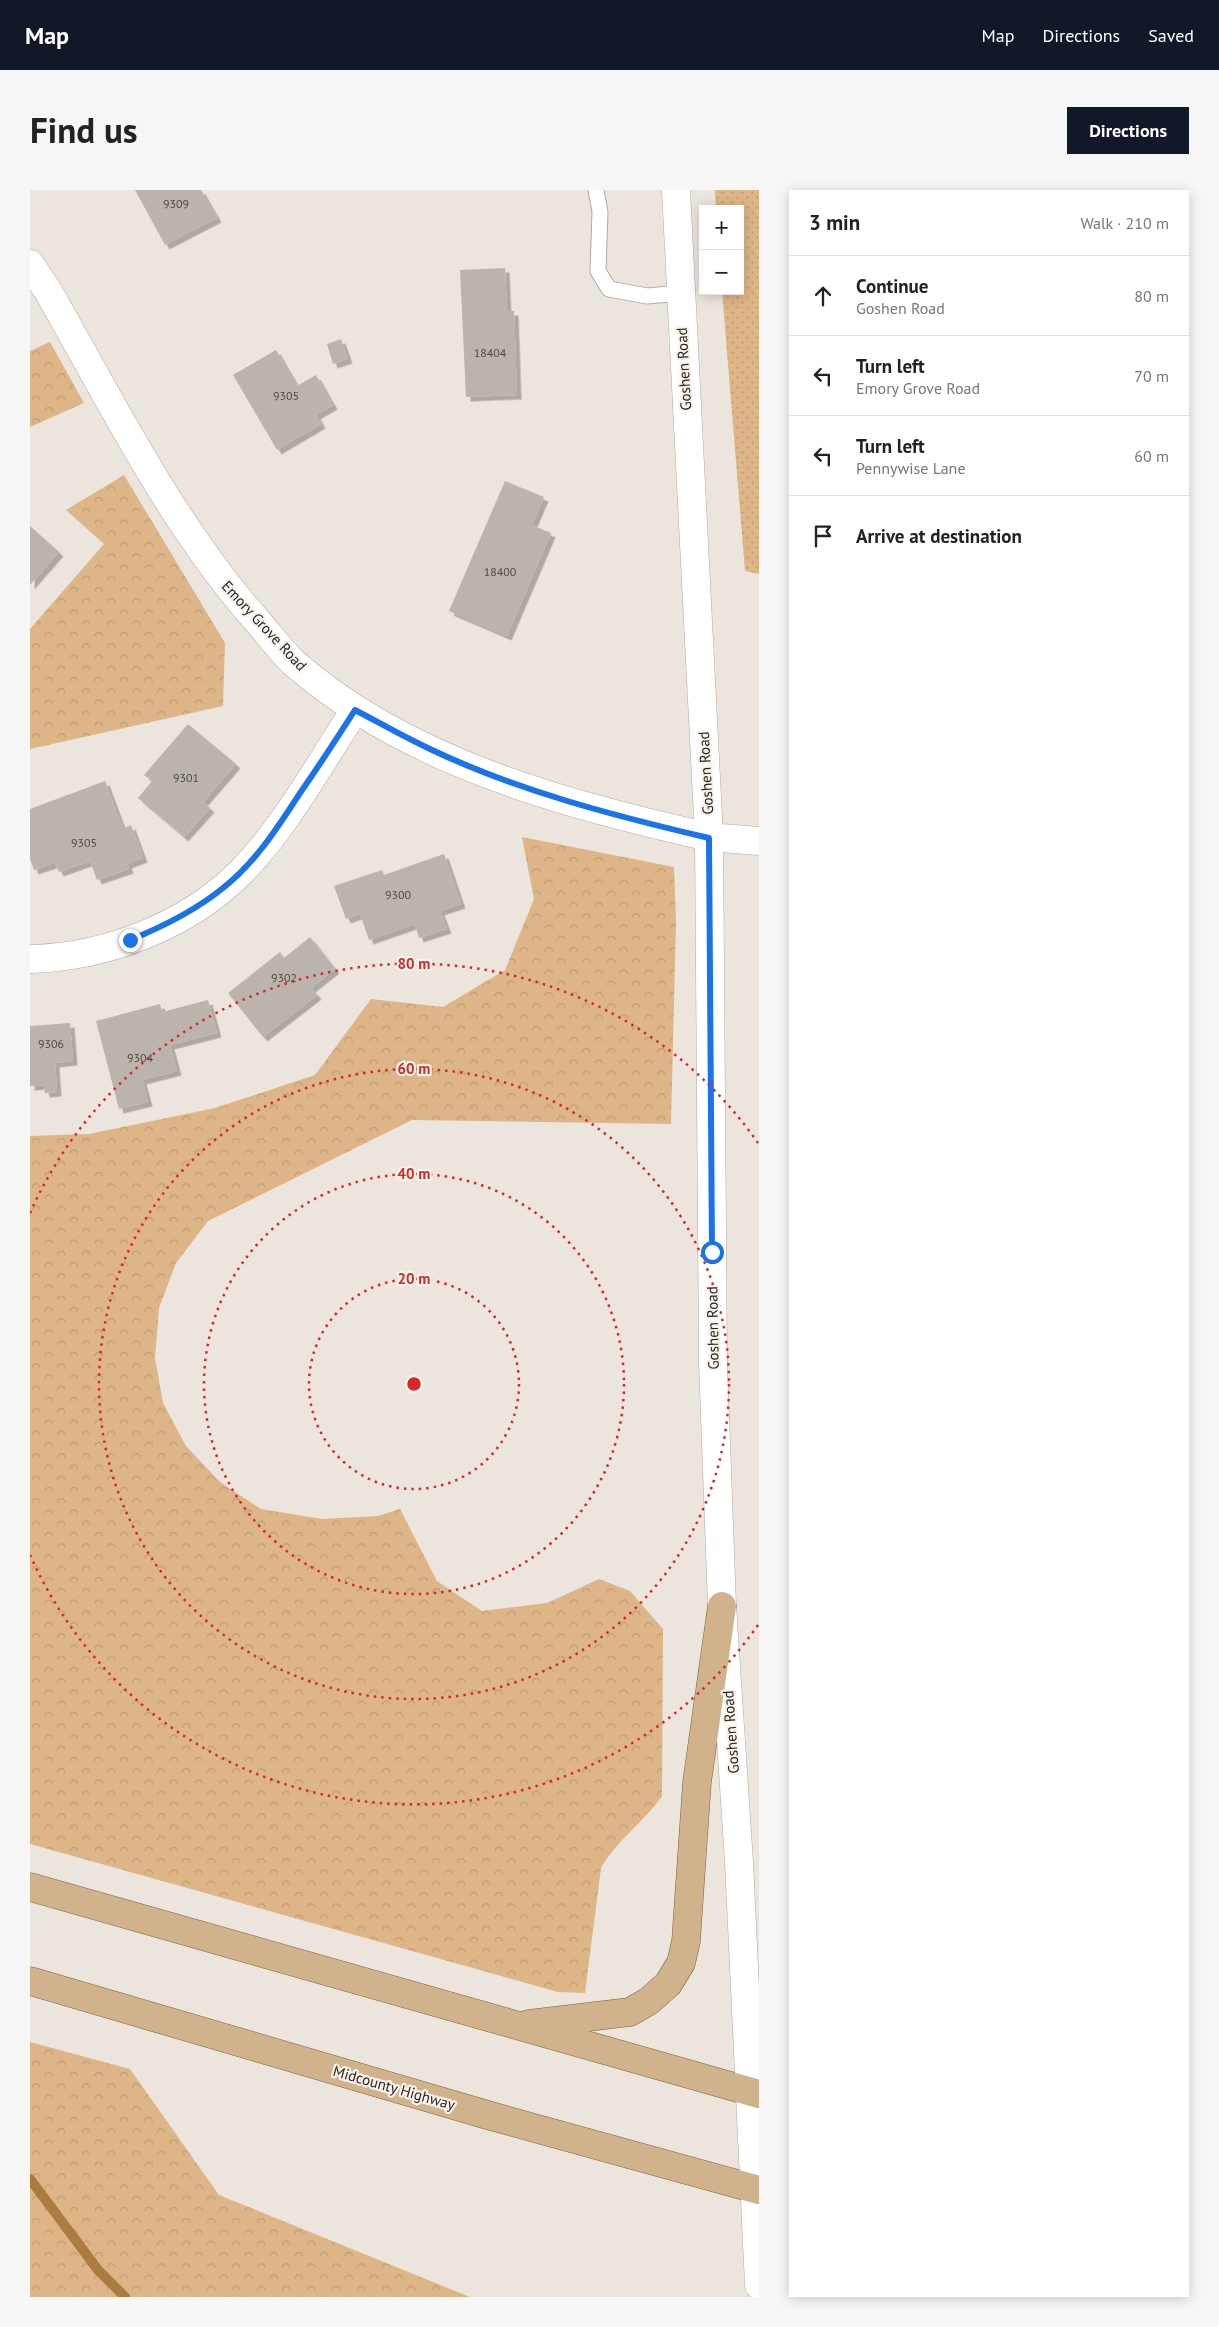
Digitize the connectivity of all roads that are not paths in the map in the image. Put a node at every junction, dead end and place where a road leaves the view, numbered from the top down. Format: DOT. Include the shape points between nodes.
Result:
graph roads {
  1 [pos="596,190"];
  2 [pos="676,190"];
  3 [pos="30,264"];
  4 [pos="680,293"];
  5 [pos="355,710"];
  6 [pos="709,838"];
  7 [pos="759,841"];
  8 [pos="30,959"];
  9 [pos="722,1606"];
  10 [pos="30,1887"];
  11 [pos="30,1981"];
  12 [pos="516,2025"];
  13 [pos="755,2093"];
  14 [pos="757,2189"];
  15 [pos="759,2285"];
  1 -- 4 [label="lane" via="600,212 598,271 609,288 647,296"];
  2 -- 4 [label="street, Goshen Road"];
  3 -- 5 [label="street, Emory Grove Road" via="175,512 227,588 294,662"];
  4 -- 6 [label="street, Goshen Road"];
  5 -- 6 [label="street, Emory Grove Road" via="430,749 493,774 583,805"];
  5 -- 8 [label="street" via="279,825 223,888 188,912 130,940 83,953"];
  6 -- 7 [label="street, Emory Grove Road"];
  6 -- 9 [label="street, Goshen Road" via="713,1362"];
  9 -- 12 [label="main road" via="697,1782 686,1940 681,1963 668,1984 630,2012"];
  9 -- 13 [label="street, Goshen Road"];
  10 -- 12 [label="main road"];
  11 -- 14 [label="main road, Midcounty Highway" via="491,2116"];
  12 -- 13 [label="main road"];
  13 -- 14 [label="street, Goshen Road"];
  14 -- 15 [label="street, Goshen Road"];
}
